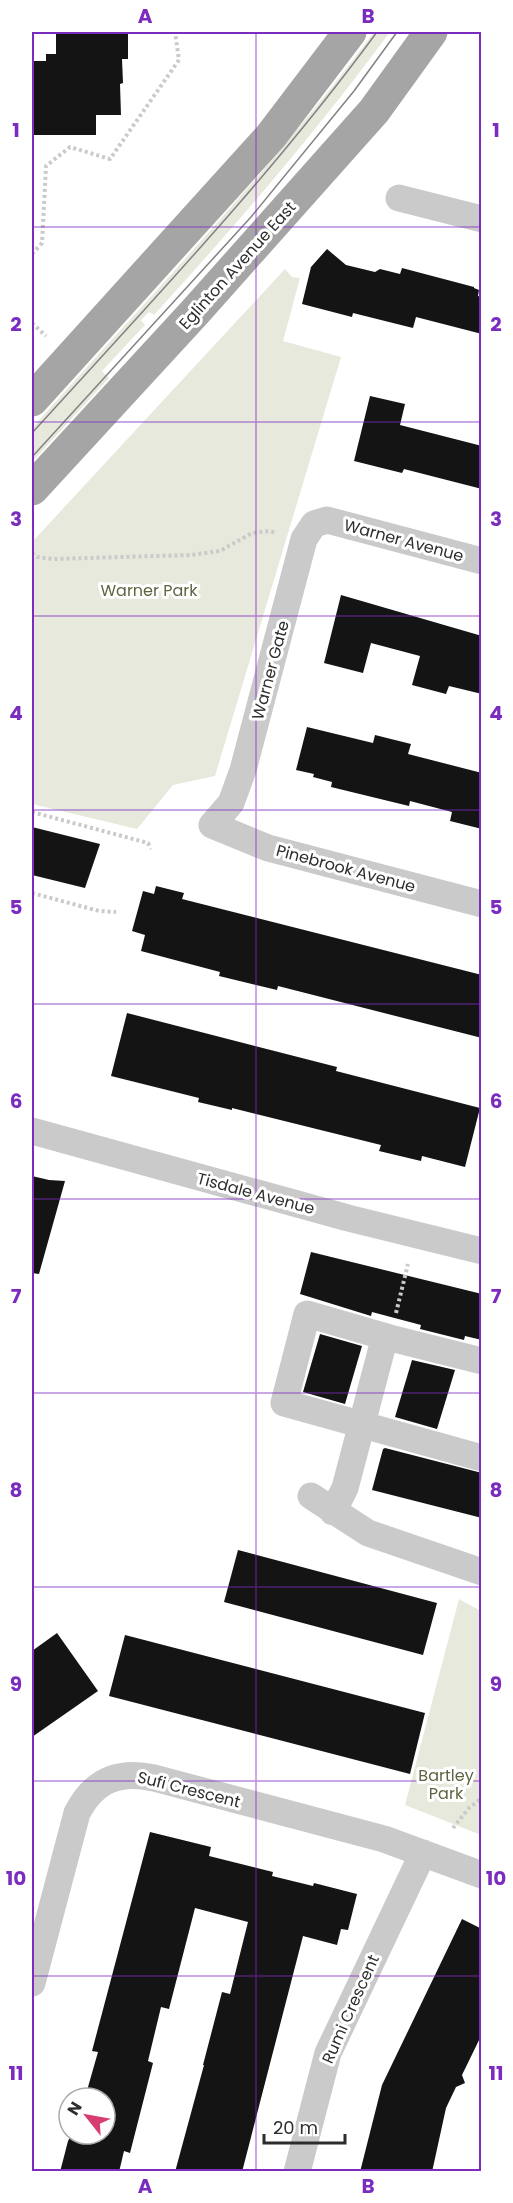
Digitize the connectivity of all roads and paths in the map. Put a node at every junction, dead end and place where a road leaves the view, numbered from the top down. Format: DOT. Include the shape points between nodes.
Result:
graph roads {
  1 [pos="176,32"];
  2 [pos="350,32"];
  3 [pos="431,32"];
  4 [pos="399,198"];
  5 [pos="482,219"];
  6 [pos="32,254"];
  7 [pos="32,323"];
  8 [pos="46,336"];
  9 [pos="32,400"];
  10 [pos="32,489"];
  11 [pos="304,539"];
  12 [pos="32,553"];
  13 [pos="482,561"];
  14 [pos="32,813"];
  15 [pos="212,825"];
  16 [pos="151,849"];
  17 [pos="32,893"];
  18 [pos="482,904"];
  19 [pos="116,912"];
  20 [pos="32,1131"];
  21 [pos="482,1251"];
  22 [pos="408,1264"];
  23 [pos="392,1329"];
  24 [pos="482,1360"];
  25 [pos="362,1425"];
  26 [pos="482,1458"];
  27 [pos="311,1496"];
  28 [pos="333,1512"];
  29 [pos="482,1572"];
  30 [pos="482,1798"];
  31 [pos="453,1828"];
  32 [pos="423,1853"];
  33 [pos="482,1875"];
  34 [pos="32,1983"];
  35 [pos="297,2172"];
  1 -- 6 [label="path" via="179,60 110,159 70,147 46,166 42,243"];
  2 -- 9 [label="main road" via="271,136"];
  3 -- 10 [label="main road, Eglinton Avenue East" via="374,111"];
  4 -- 5 [label="street"];
  7 -- 8 [label="path"];
  11 -- 12 [label="path" via="269,531 252,533 220,551 190,555 54,559"];
  11 -- 13 [label="street, Warner Avenue" via="314,524 327,520"];
  11 -- 15 [label="street, Warner Gate" via="243,770 231,803"];
  14 -- 16 [label="path" via="148,843"];
  15 -- 18 [label="street, Pinebrook Avenue" via="268,848"];
  17 -- 19 [label="path"];
  20 -- 21 [label="street, Tisdale Avenue"];
  22 -- 23 [label="path"];
  23 -- 24 [label="street"];
  23 -- 25 [label="street" via="383,1344"];
  23 -- 25 [label="street" via="308,1314 284,1403"];
  25 -- 26 [label="street"];
  25 -- 28 [label="street" via="345,1488"];
  27 -- 28 [label="street"];
  28 -- 29 [label="street" via="368,1533"];
  30 -- 31 [label="path"];
  32 -- 33 [label="street, Sufi Crescent"];
  32 -- 34 [label="street, Sufi Crescent" via="384,1839 154,1778 129,1774 112,1779 84,1798 77,1813"];
  32 -- 35 [label="street, Rumi Crescent" via="328,2053"];
}
